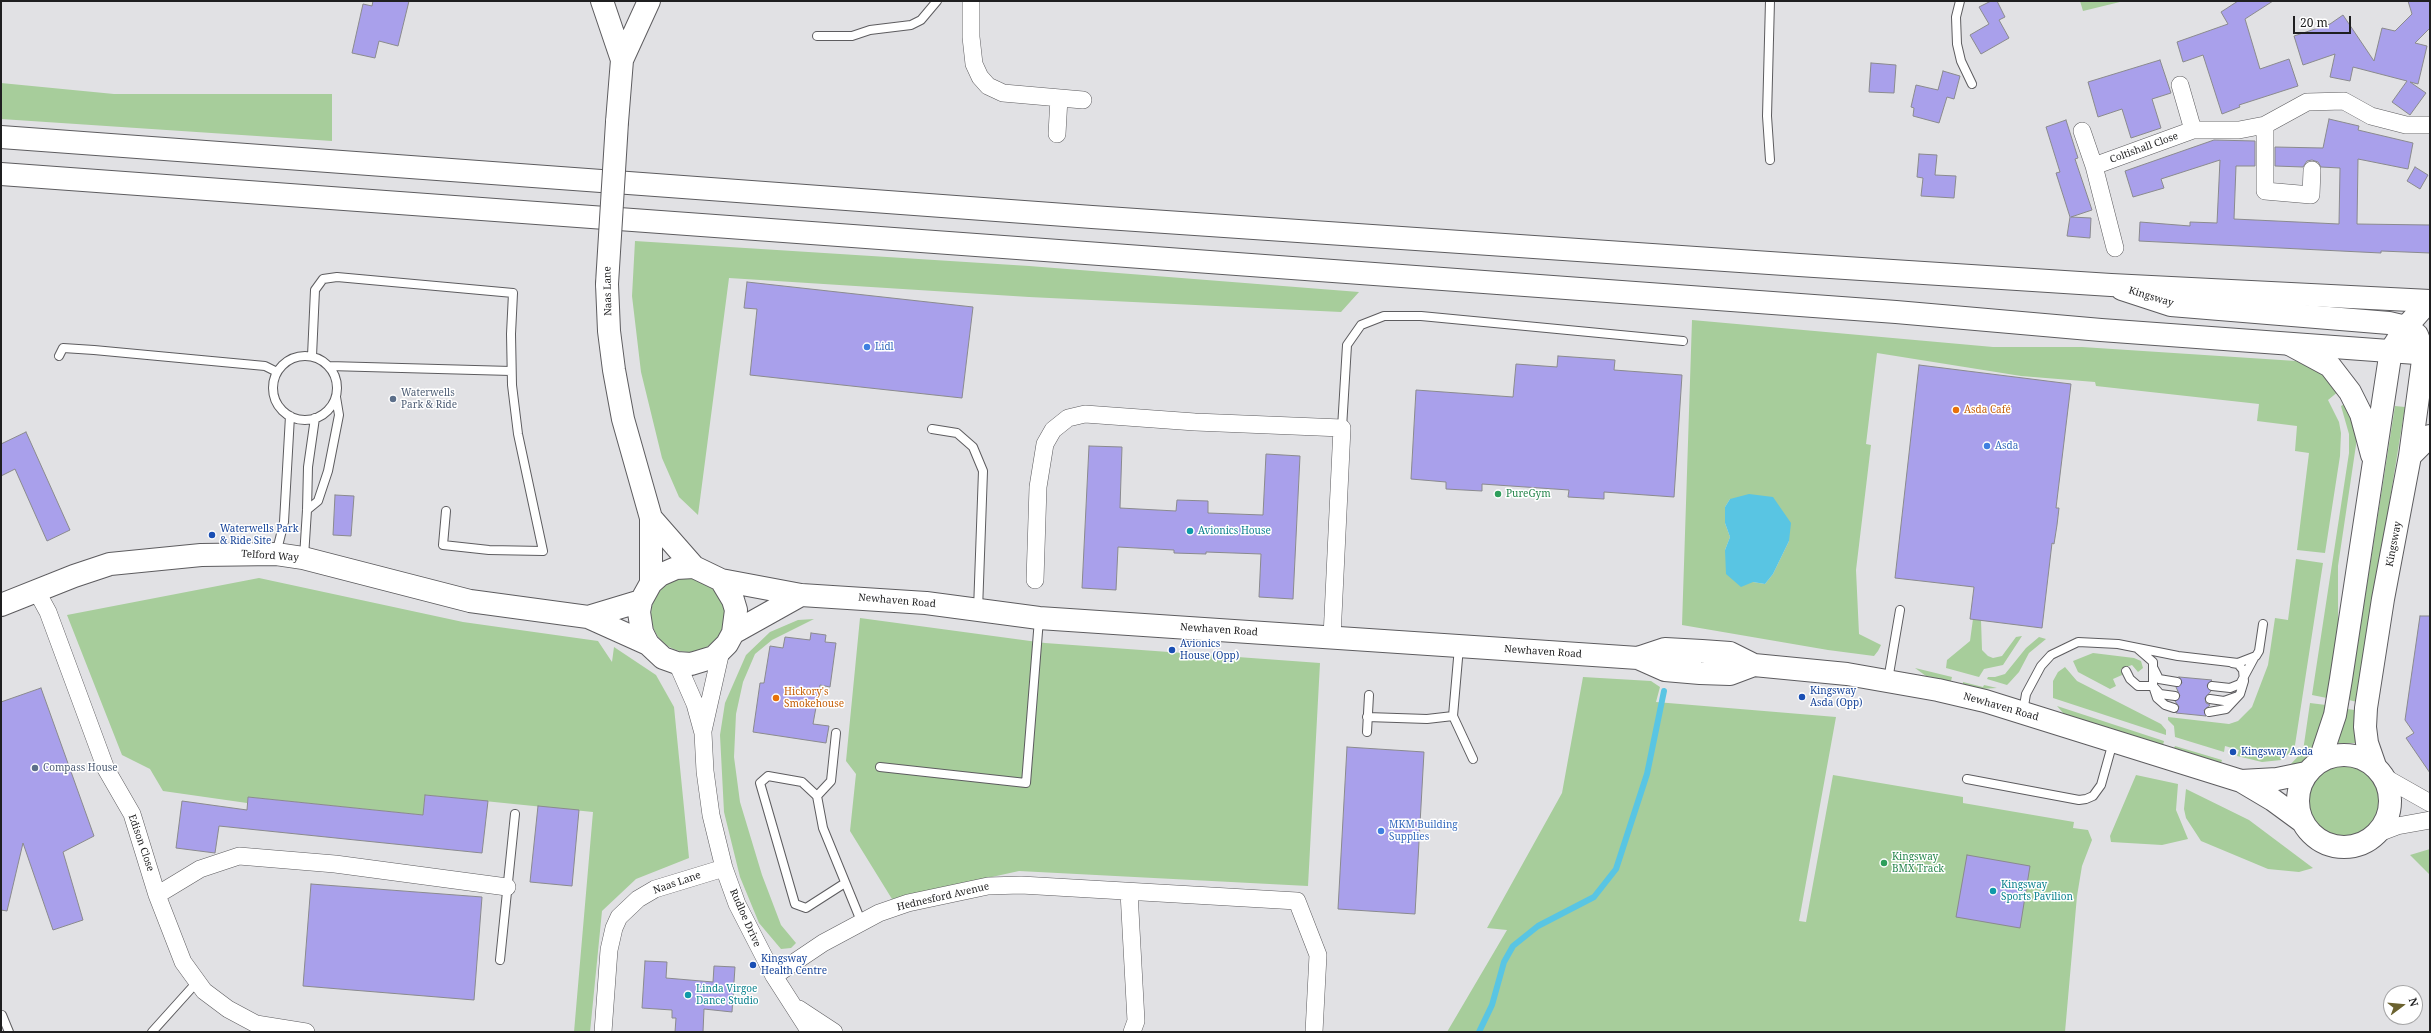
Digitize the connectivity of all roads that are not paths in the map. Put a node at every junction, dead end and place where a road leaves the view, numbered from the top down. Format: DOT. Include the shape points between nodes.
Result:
graph roads {
  1 [pos="602,1"];
  2 [pos="649,1"];
  3 [pos="937,1"];
  4 [pos="971,1"];
  5 [pos="1770,1"];
  6 [pos="1960,1"];
  7 [pos="817,36"];
  8 [pos="622,60"];
  9 [pos="1972,84"];
  10 [pos="2180,85"];
  11 [pos="1059,98"];
  12 [pos="1083,100"];
  13 [pos="2266,125"];
  14 [pos="2430,125"];
  15 [pos="2193,130"];
  16 [pos="2082,132"];
  17 [pos="1057,134"];
  18 [pos="1,137"];
  19 [pos="1770,160"];
  20 [pos="2094,166"];
  21 [pos="2312,170"];
  22 [pos="1,174"];
  23 [pos="2115,248"];
  24 [pos="2111,285"];
  25 [pos="2430,301"];
  26 [pos="2406,327"];
  27 [pos="1683,341"];
  28 [pos="2291,345"];
  29 [pos="2391,350"];
  30 [pos="2427,353"];
  31 [pos="59,356"];
  32 [pos="312,356"];
  33 [pos="329,366"];
  34 [pos="511,371"];
  35 [pos="277,372"];
  36 [pos="336,397"];
  37 [pos="290,416"];
  38 [pos="315,418"];
  39 [pos="1342,428"];
  40 [pos="932,429"];
  41 [pos="2430,436"];
  42 [pos="2410,456"];
  43 [pos="2374,466"];
  44 [pos="307,510"];
  45 [pos="446,511"];
  46 [pos="650,518"];
  47 [pos="276,554"];
  48 [pos="304,558"];
  49 [pos="694,567"];
  50 [pos="722,580"];
  51 [pos="1035,580"];
  52 [pos="36,590"];
  53 [pos="646,592"];
  54 [pos="801,595"];
  55 [pos="1,605"];
  56 [pos="1900,610"];
  57 [pos="978,611"];
  58 [pos="588,617"];
  59 [pos="1039,618"];
  60 [pos="2263,624"];
  61 [pos="1332,638"];
  62 [pos="727,642"];
  63 [pos="648,644"];
  64 [pos="2133,646"];
  65 [pos="1459,647"];
  66 [pos="2256,656"];
  67 [pos="2231,662"];
  68 [pos="677,663"];
  69 [pos="2154,669"];
  70 [pos="2126,670"];
  71 [pos="2244,676"];
  72 [pos="1888,680"];
  73 [pos="2177,682"];
  74 [pos="2154,686"];
  75 [pos="2212,686"];
  76 [pos="1369,694"];
  77 [pos="2240,694"];
  78 [pos="2175,696"];
  79 [pos="2210,700"];
  80 [pos="2174,708"];
  81 [pos="2209,712"];
  82 [pos="2023,713"];
  83 [pos="1453,716"];
  84 [pos="1368,717"];
  85 [pos="836,732"];
  86 [pos="1367,732"];
  87 [pos="703,733"];
  88 [pos="2113,741"];
  89 [pos="1473,759"];
  90 [pos="880,767"];
  91 [pos="2313,767"];
  92 [pos="2379,772"];
  93 [pos="1967,779"];
  94 [pos="2241,781"];
  95 [pos="817,796"];
  96 [pos="2430,803"];
  97 [pos="515,814"];
  98 [pos="2430,820"];
  99 [pos="2303,822"];
  100 [pos="2376,834"];
  101 [pos="724,868"];
  102 [pos="845,883"];
  103 [pos="507,887"];
  104 [pos="1129,892"];
  105 [pos="157,895"];
  106 [pos="862,921"];
  107 [pos="500,960"];
  108 [pos="774,976"];
  109 [pos="197,982"];
  110 [pos="795,1006"];
  111 [pos="2,1014"];
  112 [pos="9,1032"];
  113 [pos="152,1032"];
  114 [pos="306,1032"];
  115 [pos="603,1032"];
  116 [pos="810,1032"];
  117 [pos="834,1032"];
  118 [pos="1132,1032"];
  119 [pos="1314,1032"];
  1 -- 8 [label="main road, Naas Lane"];
  2 -- 8 [label="main road, Naas Lane"];
  3 -- 7 [label="lane" via="921,20 911,25 870,30 852,36"];
  4 -- 11 [label="street" via="974,64 988,86 1003,93"];
  5 -- 19 [label="lane" via="1767,116"];
  6 -- 9 [label="lane" via="1956,17 1957,44"];
  8 -- 46 [label="main road, Naas Lane, bridge" via="607,284 609,331 623,419"];
  10 -- 15 [label="street"];
  11 -- 12 [label="street"];
  11 -- 17 [label="street"];
  13 -- 14 [label="street, Coltishall Close" via="2307,102 2344,101 2371,116 2406,125"];
  13 -- 15 [label="street, Coltishall Close" via="2239,130"];
  13 -- 21 [label="street" via="2265,191 2311,195"];
  15 -- 20 [label="street, Coltishall Close"];
  16 -- 20 [label="street"];
  18 -- 24 [label="main road" via="1076,216"];
  20 -- 23 [label="street"];
  22 -- 28 [label="main road" via="1880,311"];
  24 -- 25 [label="main road"];
  24 -- 26 [label="main road, Kingsway" via="2171,305 2389,323"];
  25 -- 26 [label="main road"];
  26 -- 29 [label="main road"];
  26 -- 30 [label="main road" via="2417,336"];
  27 -- 39 [label="lane" via="1421,316 1384,316 1361,325 1347,345"];
  28 -- 29 [label="main road"];
  28 -- 43 [label="main road" via="2330,366 2350,392 2361,414"];
  29 -- 30 [label="main road"];
  29 -- 43 [label="main road"];
  30 -- 42 [label="main road, Kingsway"];
  31 -- 35 [label="lane" via="63,348 94,350 265,366"];
  32 -- 33 [label="lane"];
  32 -- 34 [label="lane" via="315,290 323,279 337,277 513,293"];
  32 -- 35 [label="lane" via="298,357 286,362"];
  33 -- 34 [label="lane"];
  33 -- 36 [label="lane" via="337,387"];
  34 -- 45 [label="lane" via="518,434 544,551 489,550 443,545"];
  35 -- 37 [label="lane" via="275,399"];
  36 -- 38 [label="lane" via="331,407"];
  36 -- 44 [label="lane" via="339,415 328,471 318,501"];
  37 -- 38 [label="lane" via="303,420"];
  37 -- 47 [label="lane" via="284,522"];
  38 -- 44 [label="lane" via="308,467"];
  39 -- 51 [label="street" via="1195,422 1085,414 1068,418 1053,430 1045,444 1038,487"];
  39 -- 61 [label="street"];
  40 -- 57 [label="lane" via="957,433 973,447 983,471"];
  41 -- 42 [label="main road"];
  42 -- 92 [label="main road, Kingsway" via="2366,708 2367,743"];
  43 -- 91 [label="main road" via="2334,715"];
  44 -- 48 [label="lane"];
  46 -- 49 [label="main road, Naas Lane"];
  46 -- 53 [label="main road, Naas Lane"];
  47 -- 48 [label="main road, Telford Way"];
  47 -- 52 [label="main road, Telford Way" via="201,555 110,564"];
  48 -- 58 [label="main road, Telford Way" via="470,601"];
  49 -- 50 [label="main road, Telford Way"];
  49 -- 53 [label="main road, Telford Way" via="676,568 660,575"];
  50 -- 54 [label="main road, Newhaven Road"];
  50 -- 62 [label="main road" via="736,610"];
  52 -- 55 [label="main road, Telford Way"];
  52 -- 105 [label="street, Edison Close" via="50,619 106,769 132,814"];
  53 -- 58 [label="main road, Telford Way"];
  53 -- 63 [label="main road, Telford Way" via="639,612 642,632"];
  54 -- 57 [label="main road, Newhaven Road" via="877,598"];
  54 -- 62 [label="main road"];
  56 -- 72 [label="lane"];
  57 -- 59 [label="main road, Newhaven Road"];
  58 -- 63 [label="main road, Telford Way"];
  59 -- 61 [label="main road, Newhaven Road"];
  59 -- 90 [label="lane" via="1026,783"];
  60 -- 66 [label="lane"];
  61 -- 65 [label="main road, Newhaven Road"];
  62 -- 68 [label="main road, Telford Way" via="703,662"];
  62 -- 87 [label="street"];
  63 -- 68 [label="main road, Telford Way" via="663,658"];
  64 -- 67 [label="lane" via="2172,655"];
  64 -- 69 [label="lane" via="2148,656"];
  64 -- 82 [label="lane" via="2078,642 2051,655 2032,680 2026,694"];
  65 -- 72 [label="main road, Newhaven Road" via="1638,658 1665,649 1730,653 1754,665"];
  65 -- 83 [label="lane"];
  66 -- 67 [label="lane" via="2245,661"];
  66 -- 71 [label="lane"];
  67 -- 71 [label="lane" via="2238,664"];
  68 -- 87 [label="street" via="695,704"];
  69 -- 73 [label="lane" via="2159,679"];
  69 -- 74 [label="lane"];
  70 -- 74 [label="lane" via="2130,679 2138,686"];
  71 -- 75 [label="lane" via="2236,686"];
  71 -- 77 [label="lane"];
  72 -- 82 [label="main road, Newhaven Road" via="1938,690"];
  74 -- 78 [label="lane" via="2160,694"];
  74 -- 80 [label="lane" via="2161,703"];
  76 -- 84 [label="lane"];
  77 -- 79 [label="lane" via="2230,700"];
  77 -- 81 [label="lane" via="2226,709"];
  82 -- 88 [label="main road, Newhaven Road"];
  83 -- 84 [label="lane" via="1427,720"];
  83 -- 89 [label="lane"];
  84 -- 86 [label="lane"];
  85 -- 95 [label="lane" via="831,782"];
  87 -- 101 [label="street" via="710,807"];
  88 -- 93 [label="lane" via="2100,786 2093,796 2086,799 2079,800"];
  88 -- 94 [label="main road, Newhaven Road"];
  91 -- 92 [label="main road" via="2334,755 2348,754 2362,758"];
  91 -- 94 [label="main road, Newhaven Road" via="2277,779"];
  91 -- 99 [label="main road" via="2300,785 2297,797 2298,810"];
  92 -- 96 [label="street"];
  92 -- 100 [label="main road" via="2389,792 2390,807 2385,822"];
  94 -- 99 [label="main road, Newhaven Road"];
  95 -- 102 [label="lane" via="823,828"];
  95 -- 102 [label="lane" via="802,782 768,776 760,784 795,904 806,908"];
  97 -- 103 [label="lane"];
  98 -- 100 [label="street" via="2397,826"];
  99 -- 100 [label="main road" via="2311,834 2336,847 2364,843"];
  101 -- 108 [label="street, Rudloe Drive" via="737,904"];
  101 -- 115 [label="street, Naas Lane" via="655,889 638,899 619,917 609,950"];
  102 -- 106 [label="lane"];
  103 -- 105 [label="street" via="335,864 239,856 200,869"];
  103 -- 107 [label="lane"];
  104 -- 106 [label="street, Hednesford Avenue" via="1021,885 988,886 908,903"];
  104 -- 118 [label="street" via="1136,1021"];
  104 -- 119 [label="street, Hednesford Avenue" via="1297,901 1318,955"];
  105 -- 109 [label="street, Edison Close" via="183,962"];
  106 -- 108 [label="street, Hednesford Avenue" via="823,943"];
  108 -- 110 [label="street, Rudloe Drive"];
  109 -- 113 [label="lane"];
  109 -- 114 [label="street, Edison Close" via="228,1009 256,1024"];
  110 -- 116 [label="street, Rudloe Drive"];
  110 -- 117 [label="street, Rudloe Drive"];
  111 -- 112 [label="lane"];
}
